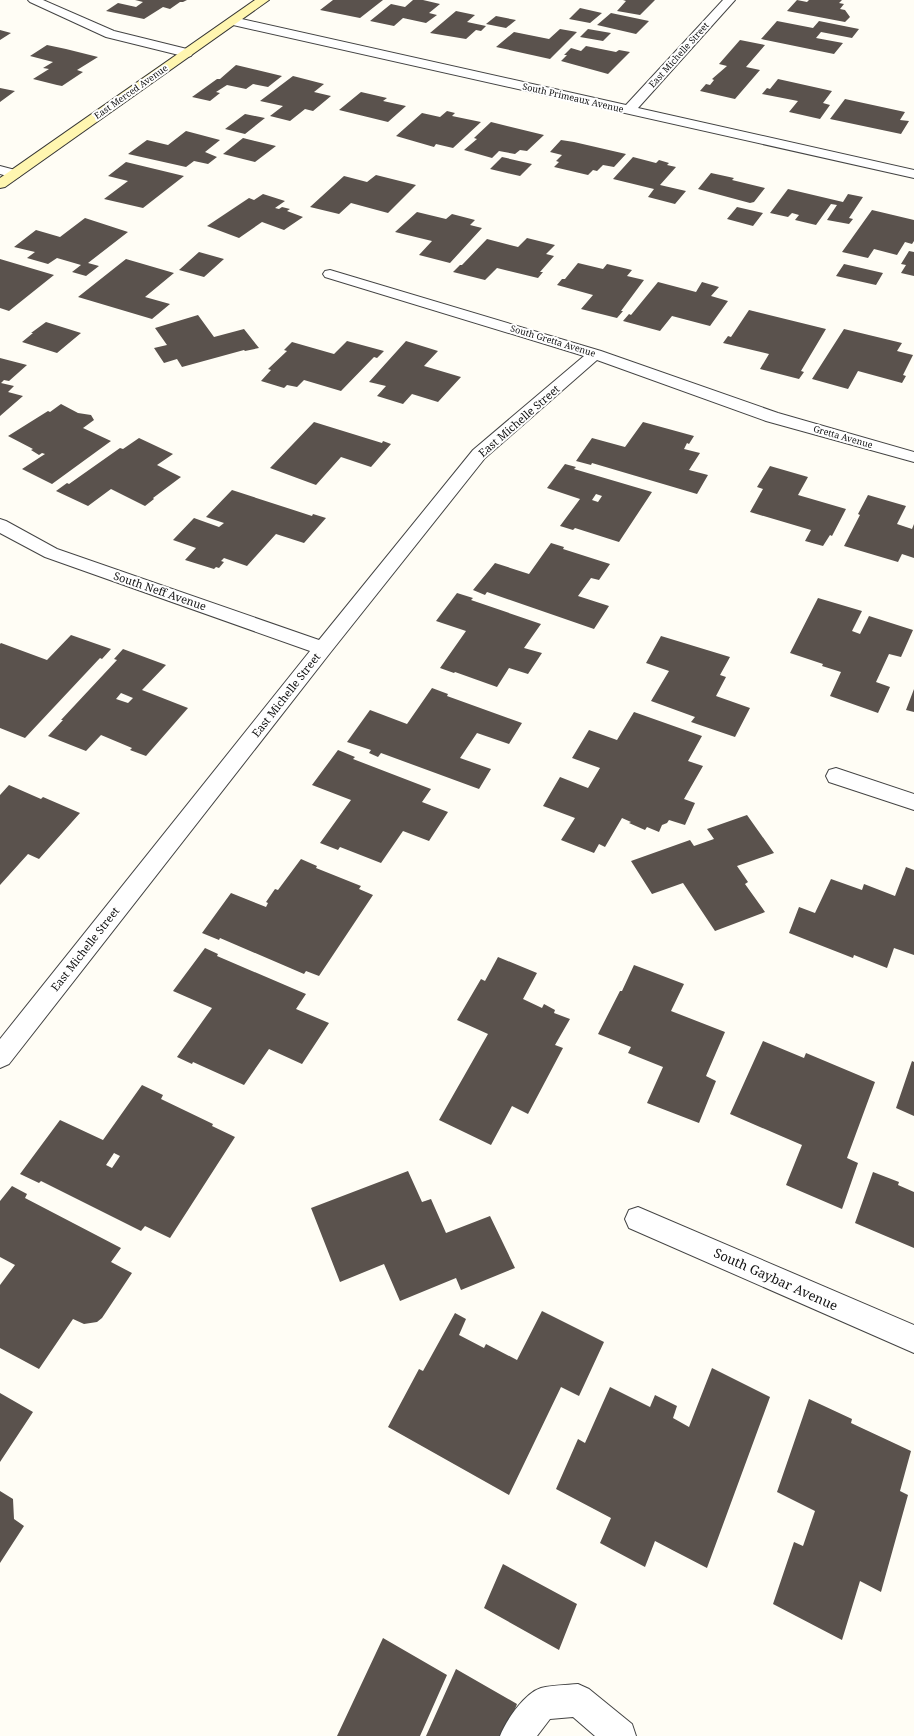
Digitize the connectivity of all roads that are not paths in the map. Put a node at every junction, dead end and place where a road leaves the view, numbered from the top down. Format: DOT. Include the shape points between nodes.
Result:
graph roads {
  1 [pos="34,0"];
  2 [pos="263,0"];
  3 [pos="729,0"];
  4 [pos="233,21"];
  5 [pos="187,53"];
  6 [pos="629,110"];
  7 [pos="0,170"];
  8 [pos="14,174"];
  9 [pos="914,174"];
  10 [pos="0,184"];
  11 [pos="330,274"];
  12 [pos="596,354"];
  13 [pos="772,417"];
  14 [pos="914,457"];
  15 [pos="0,525"];
  16 [pos="323,648"];
  17 [pos="836,776"];
  18 [pos="914,802"];
  19 [pos="0,1058"];
  20 [pos="638,1219"];
  21 [pos="914,1339"];
  22 [pos="516,1736"];
  23 [pos="620,1736"];
  1 -- 5 [label="street" via="110,34"];
  2 -- 4 [label="street, East Merced Avenue"];
  3 -- 6 [label="street, East Michelle Street"];
  4 -- 5 [label="street, East Merced Avenue"];
  4 -- 6 [label="street, South Primeaux Avenue"];
  5 -- 8 [label="street, East Merced Avenue"];
  6 -- 9 [label="street, South Primeaux Avenue"];
  7 -- 8 [label="street"];
  8 -- 10 [label="street, East Merced Avenue"];
  11 -- 12 [label="street, South Gretta Avenue"];
  12 -- 13 [label="street, South Gretta Avenue"];
  12 -- 16 [label="street, East Michelle Street" via="479,454"];
  13 -- 14 [label="street, Gretta Avenue"];
  15 -- 16 [label="street, South Neff Avenue" via="51,553"];
  16 -- 19 [label="street, East Michelle Street"];
  17 -- 18 [label="street"];
  20 -- 21 [label="street, South Gaybar Avenue"];
  22 -- 23 [label="street" via="542,1704 578,1700"];
}
